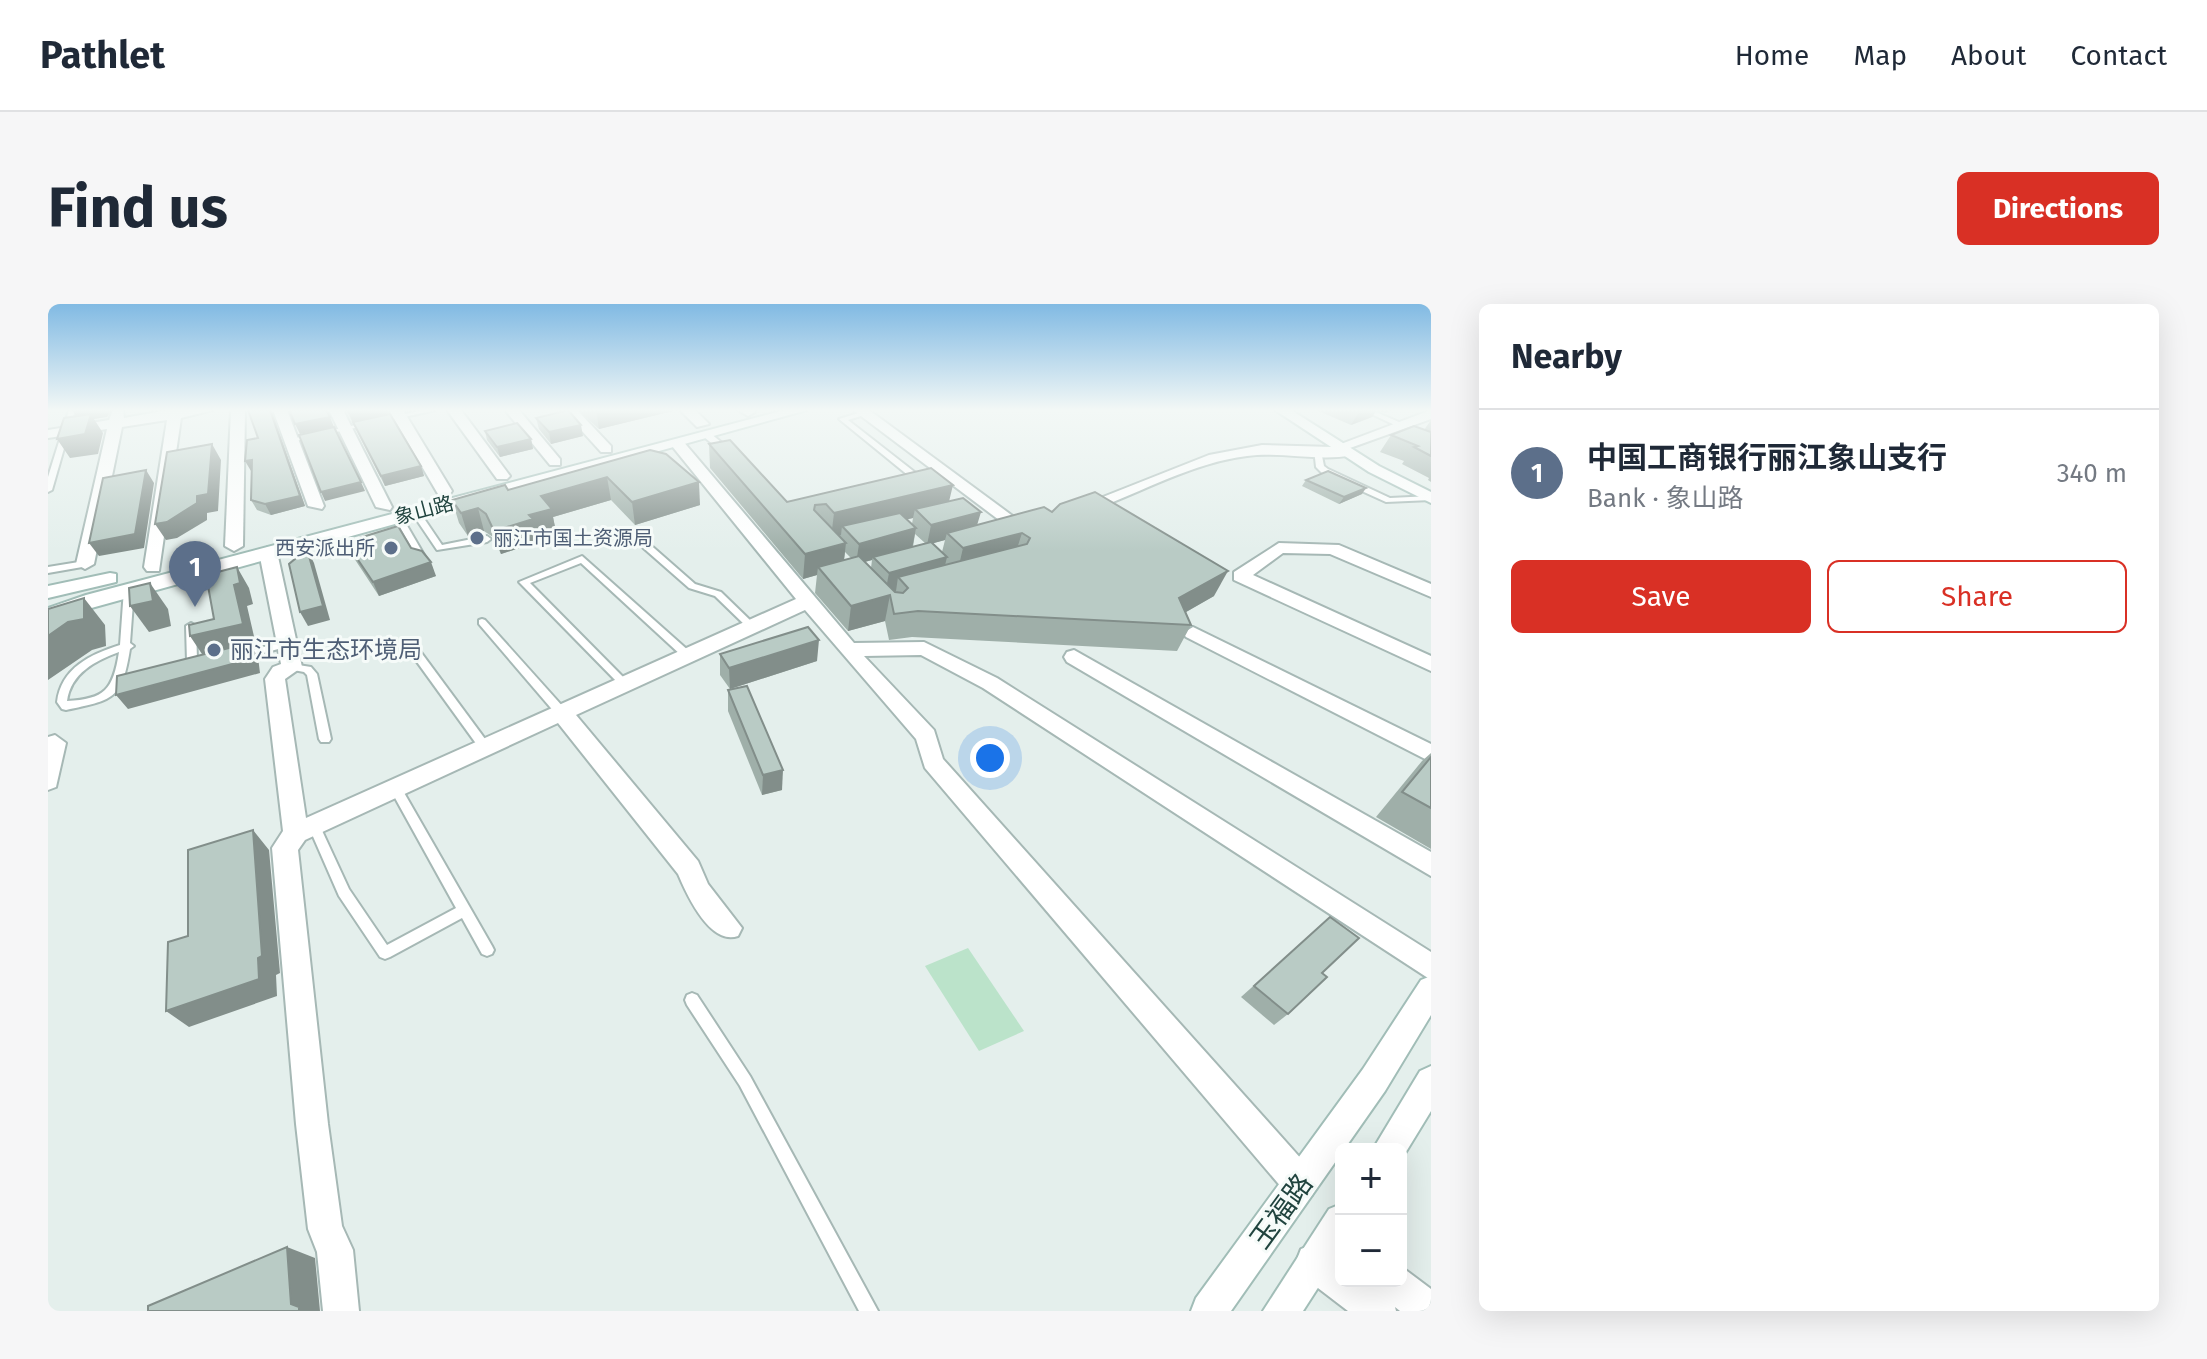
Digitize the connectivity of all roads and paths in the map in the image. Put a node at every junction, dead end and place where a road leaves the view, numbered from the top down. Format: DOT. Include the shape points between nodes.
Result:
graph roads {
  1 [pos="58,457"];
  2 [pos="108,457"];
  3 [pos="169,457"];
  4 [pos="237,457"];
  5 [pos="297,457"];
  6 [pos="361,457"];
  7 [pos="424,457"];
  8 [pos="488,457"];
  9 [pos="551,457"];
  10 [pos="575,457"];
  11 [pos="625,457"];
  12 [pos="689,457"];
  13 [pos="891,457"];
  14 [pos="920,457"];
  15 [pos="1221,457"];
  16 [pos="1318,457"];
  17 [pos="1356,457"];
  18 [pos="555,462"];
  19 [pos="502,476"];
  20 [pos="927,486"];
  21 [pos="48,490"];
  22 [pos="444,491"];
  23 [pos="1431,498"];
  24 [pos="316,506"];
  25 [pos="391,512"];
  26 [pos="416,513"];
  27 [pos="1065,514"];
  28 [pos="1038,523"];
  29 [pos="635,536"];
  30 [pos="487,539"];
  31 [pos="234,546"];
  32 [pos="268,552"];
  33 [pos="423,560"];
  34 [pos="85,564"];
  35 [pos="153,567"];
  36 [pos="48,570"];
  37 [pos="129,589"];
  38 [pos="1431,591"];
  39 [pos="48,592"];
  40 [pos="806,592"];
  41 [pos="48,614"];
  42 [pos="482,622"];
  43 [pos="191,626"];
  44 [pos="751,626"];
  45 [pos="1193,633"];
  46 [pos="287,644"];
  47 [pos="129,646"];
  48 [pos="848,650"];
  49 [pos="416,653"];
  50 [pos="686,654"];
  51 [pos="1074,657"];
  52 [pos="231,658"];
  53 [pos="217,661"];
  54 [pos="1431,664"];
  55 [pos="292,667"];
  56 [pos="623,682"];
  57 [pos="560,711"];
  58 [pos="325,739"];
  59 [pos="55,743"];
  60 [pos="484,746"];
  61 [pos="1431,754"];
  62 [pos="48,781"];
  63 [pos="395,787"];
  64 [pos="305,829"];
  65 [pos="1431,865"];
  66 [pos="464,910"];
  67 [pos="728,928"];
  68 [pos="487,950"];
  69 [pos="1431,967"];
  70 [pos="1431,989"];
  71 [pos="692,1000"];
  72 [pos="1426,1102"];
  73 [pos="1394,1143"];
  74 [pos="1300,1183"];
  75 [pos="1332,1241"];
  76 [pos="1398,1287"];
  77 [pos="341,1311"];
  78 [pos="869,1311"];
  79 [pos="1209,1311"];
  80 [pos="1281,1311"];
  81 [pos="1378,1311"];
  82 [pos="1430,1311"];
  1 -- 21 [label="lane"];
  2 -- 34 [label="street"];
  3 -- 35 [label="street"];
  4 -- 31 [label="street"];
  5 -- 24 [label="street"];
  6 -- 25 [label="street"];
  7 -- 22 [label="street"];
  8 -- 19 [label="street"];
  9 -- 18 [label="street"];
  10 -- 18 [label="street, 象山路"];
  11 -- 26 [label="street, 象山路"];
  12 -- 40 [label="street"];
  13 -- 20 [label="lane"];
  14 -- 28 [label="street" via="1013,530"];
  15 -- 27 [label="street"];
  16 -- 23 [label="lane" via="1325,471 1389,500"];
  17 -- 23 [label="street"];
  18 -- 19 [label="street, 象山路"];
  19 -- 22 [label="street, 象山路"];
  22 -- 25 [label="street, 象山路"];
  25 -- 26 [label="street, 象山路"];
  25 -- 31 [label="street, 象山路"];
  25 -- 32 [label="street, 象山路"];
  25 -- 33 [label="lane"];
  26 -- 30 [label="lane" via="440,548"];
  29 -- 44 [label="lane" via="692,586 718,594"];
  31 -- 35 [label="street, 象山路"];
  32 -- 37 [label="street, 象山路"];
  32 -- 46 [label="street"];
  34 -- 36 [label="lane"];
  35 -- 39 [label="street, 象山路"];
  37 -- 41 [label="street, 象山路"];
  37 -- 47 [label="lane"];
  38 -- 54 [label="street" via="1333,549 1279,548 1240,576"];
  40 -- 44 [label="street"];
  40 -- 48 [label="street"];
  42 -- 57 [label="lane"];
  43 -- 53 [label="lane" via="192,662"];
  44 -- 50 [label="street"];
  45 -- 61 [label="street"];
  46 -- 52 [label="lane"];
  46 -- 55 [label="street"];
  47 -- 47 [label="lane" via="107,695 66,706 62,702 68,680 80,668"];
  48 -- 69 [label="street" via="924,648 939,654"];
  48 -- 74 [label="street" via="926,736 933,762"];
  49 -- 60 [label="lane"];
  50 -- 56 [label="street"];
  50 -- 56 [label="lane" via="582,559 524,582"];
  51 -- 65 [label="street"];
  55 -- 58 [label="lane" via="312,674"];
  55 -- 64 [label="street" via="275,679"];
  56 -- 57 [label="street"];
  57 -- 60 [label="street"];
  57 -- 67 [label="street" via="689,868 698,890"];
  59 -- 62 [label="street"];
  60 -- 63 [label="street"];
  63 -- 64 [label="street"];
  63 -- 66 [label="lane"];
  64 -- 66 [label="lane" via="385,953"];
  64 -- 77 [label="street" via="285,848 313,1139"];
  66 -- 68 [label="lane"];
  70 -- 74 [label="street, 玉福路"];
  71 -- 78 [label="lane" via="745,1081"];
  72 -- 73 [label="street"];
  74 -- 79 [label="street, 玉福路"];
  75 -- 80 [label="street"];
  75 -- 81 [label="street"];
  76 -- 82 [label="street"];
}
